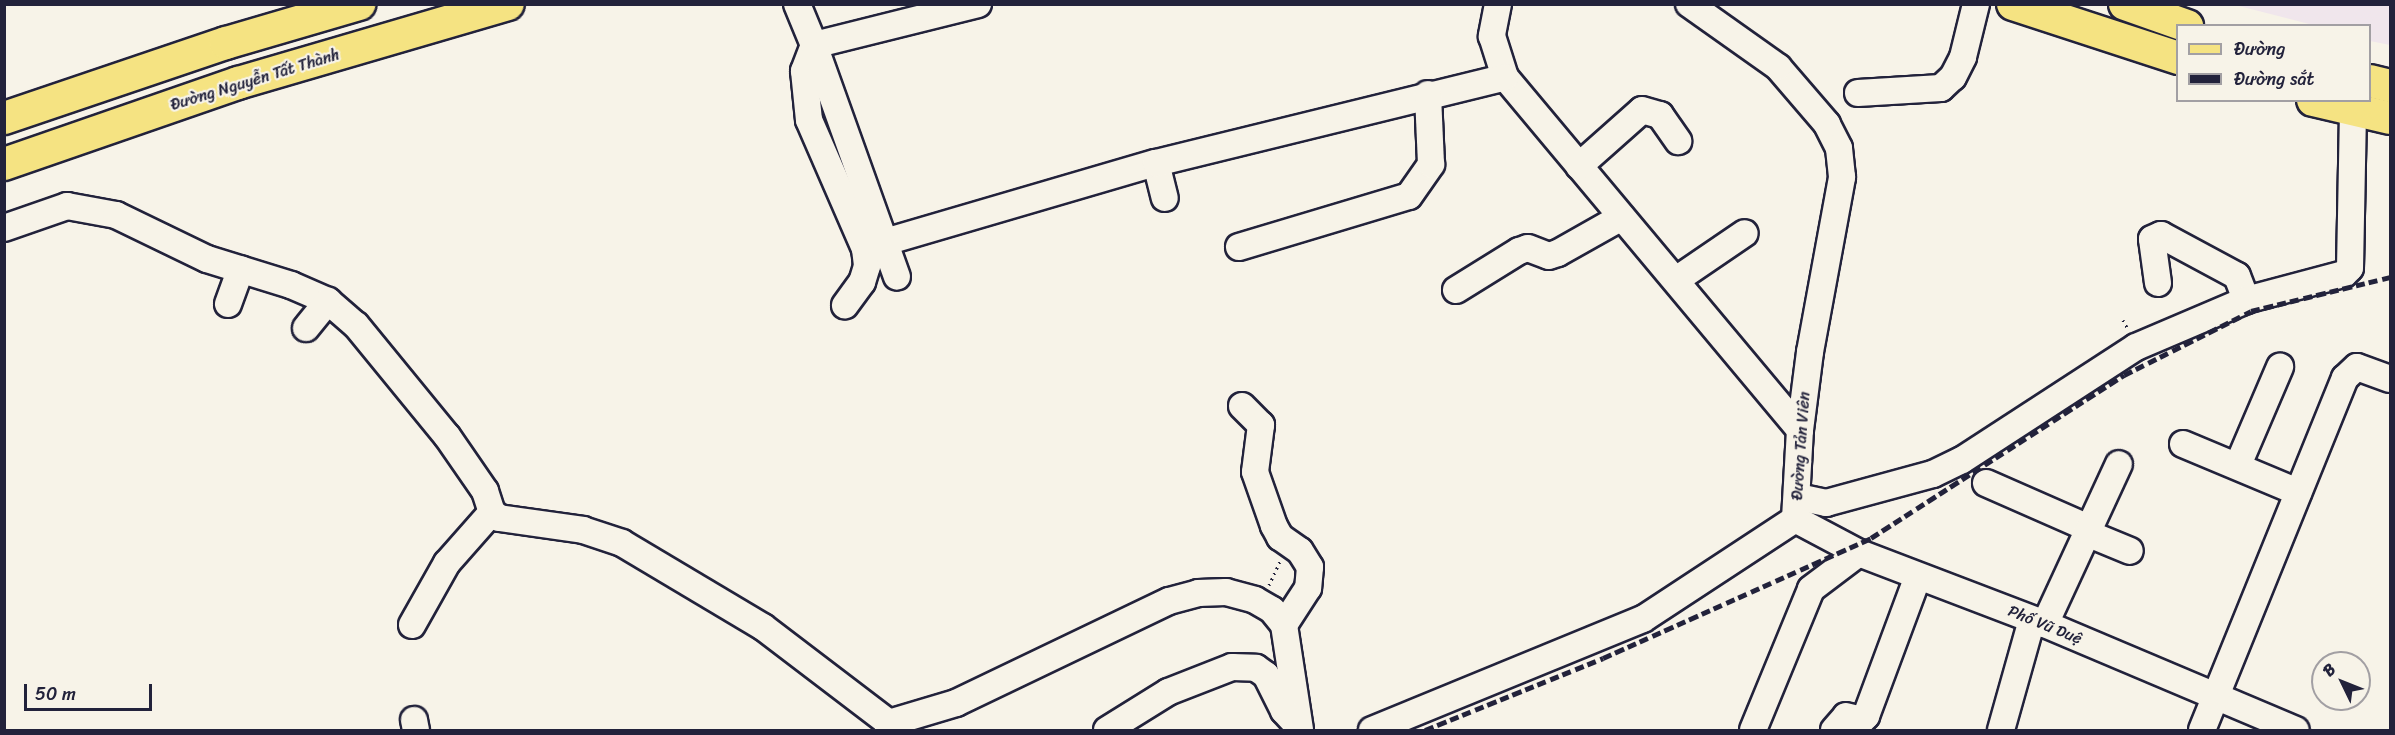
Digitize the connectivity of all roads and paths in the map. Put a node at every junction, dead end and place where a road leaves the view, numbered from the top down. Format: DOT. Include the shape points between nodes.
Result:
graph roads {
  1 [pos="358,4"];
  2 [pos="508,4"];
  3 [pos="797,4"];
  4 [pos="978,4"];
  5 [pos="1498,4"];
  6 [pos="1689,4"];
  7 [pos="1976,4"];
  8 [pos="2013,4"];
  9 [pos="2124,4"];
  10 [pos="2181,24"];
  11 [pos="2112,37"];
  12 [pos="813,45"];
  13 [pos="2176,57"];
  14 [pos="1505,77"];
  15 [pos="2371,81"];
  16 [pos="2391,86"];
  17 [pos="1858,93"];
  18 [pos="1428,94"];
  19 [pos="2320,102"];
  20 [pos="2353,111"];
  21 [pos="4,118"];
  22 [pos="2391,118"];
  23 [pos="1678,141"];
  24 [pos="1156,162"];
  25 [pos="4,164"];
  26 [pos="1579,166"];
  27 [pos="1165,198"];
  28 [pos="1623,217"];
  29 [pos="4,228"];
  30 [pos="1745,233"];
  31 [pos="885,242"];
  32 [pos="1239,246"];
  33 [pos="241,269"];
  34 [pos="897,277"];
  35 [pos="1676,280"];
  36 [pos="2158,283"];
  37 [pos="1456,290"];
  38 [pos="2246,300"];
  39 [pos="328,301"];
  40 [pos="228,304"];
  41 [pos="845,305"];
  42 [pos="306,328"];
  43 [pos="2280,367"];
  44 [pos="2391,379"];
  45 [pos="1242,406"];
  46 [pos="1800,430"];
  47 [pos="2183,444"];
  48 [pos="2119,464"];
  49 [pos="2238,465"];
  50 [pos="1986,483"];
  51 [pos="2298,492"];
  52 [pos="1796,508"];
  53 [pos="492,512"];
  54 [pos="2090,531"];
  55 [pos="2130,551"];
  56 [pos="1859,553"];
  57 [pos="1280,559"];
  58 [pos="1918,576"];
  59 [pos="1261,603"];
  60 [pos="2039,622"];
  61 [pos="412,625"];
  62 [pos="1284,625"];
  63 [pos="2216,696"];
  64 [pos="1132,723"];
  65 [pos="889,727"];
  66 [pos="1299,728"];
  67 [pos="1107,730"];
  68 [pos="1372,730"];
  69 [pos="1753,730"];
  70 [pos="1834,730"];
  71 [pos="2001,730"];
  72 [pos="2202,730"];
  73 [pos="2296,730"];
  1 -- 21 [label="main road" via="226,43"];
  2 -- 25 [label="main road, Đường Nguyễn Tất Thành" via="238,83"];
  3 -- 12 [label="street"];
  4 -- 12 [label="street"];
  5 -- 14 [label="street" via="1492,36"];
  6 -- 46 [label="street, Đường Tản Viên" via="1778,67 1827,124 1839,148 1842,177"];
  7 -- 17 [label="street" via="1963,57 1953,77 1941,88"];
  8 -- 11 [label="main road"];
  9 -- 10 [label="main road"];
  9 -- 11 [label="street"];
  11 -- 13 [label="main road"];
  12 -- 31 [label="street"];
  12 -- 41 [label="street" via="804,71 809,120 838,181 866,257 862,282"];
  14 -- 18 [label="street"];
  14 -- 26 [label="street"];
  15 -- 16 [label="main road"];
  18 -- 24 [label="street"];
  18 -- 32 [label="street" via="1431,164 1410,196"];
  19 -- 20 [label="main road"];
  20 -- 22 [label="main road"];
  20 -- 38 [label="street" via="2350,268 2344,274"];
  23 -- 26 [label="street" via="1660,115 1642,111"];
  24 -- 27 [label="street"];
  24 -- 31 [label="street"];
  26 -- 28 [label="street"];
  28 -- 35 [label="street"];
  28 -- 37 [label="street" via="1549,256 1528,248 1519,251"];
  29 -- 33 [label="street" via="67,206 116,215 207,259"];
  30 -- 35 [label="street"];
  31 -- 34 [label="street"];
  33 -- 39 [label="street"];
  33 -- 40 [label="street"];
  35 -- 46 [label="street"];
  36 -- 38 [label="street" via="2152,239 2161,235 2237,276"];
  38 -- 52 [label="street" via="2136,347 1962,460 1933,474"];
  39 -- 42 [label="street"];
  39 -- 53 [label="street" via="356,325 447,436 485,490"];
  43 -- 49 [label="street"];
  44 -- 51 [label="street" via="2357,367 2351,370"];
  45 -- 62 [label="street" via="1261,425 1255,472 1274,526 1280,537 1300,551 1310,567 1308,588"];
  46 -- 52 [label="street, Đường Tản Viên"];
  47 -- 49 [label="street"];
  48 -- 54 [label="street"];
  49 -- 51 [label="street"];
  50 -- 54 [label="street"];
  51 -- 63 [label="street"];
  52 -- 56 [label="street, Phố Vũ Duệ"];
  52 -- 68 [label="street, Đường Tản Viên" via="1643,620"];
  53 -- 61 [label="street" via="447,563"];
  53 -- 65 [label="street" via="500,518 583,530 622,543 764,627"];
  54 -- 55 [label="street"];
  54 -- 60 [label="street"];
  56 -- 58 [label="street, Phố Vũ Duệ"];
  56 -- 69 [label="street" via="1811,589"];
  57 -- 59 [label="path"];
  58 -- 60 [label="street, Phố Vũ Duệ"];
  58 -- 70 [label="street" via="1866,716 1862,720 1846,716"];
  59 -- 62 [label="street"];
  59 -- 65 [label="street" via="1226,592 1198,593 1169,601 956,703"];
  60 -- 63 [label="street, Phố Vũ Duệ"];
  60 -- 71 [label="street"];
  62 -- 66 [label="street"];
  63 -- 72 [label="street"];
  63 -- 73 [label="street, Phố Vũ Duệ"];
  64 -- 66 [label="street" via="1216,670 1256,668 1266,675 1284,711"];
  64 -- 67 [label="street"];
}
